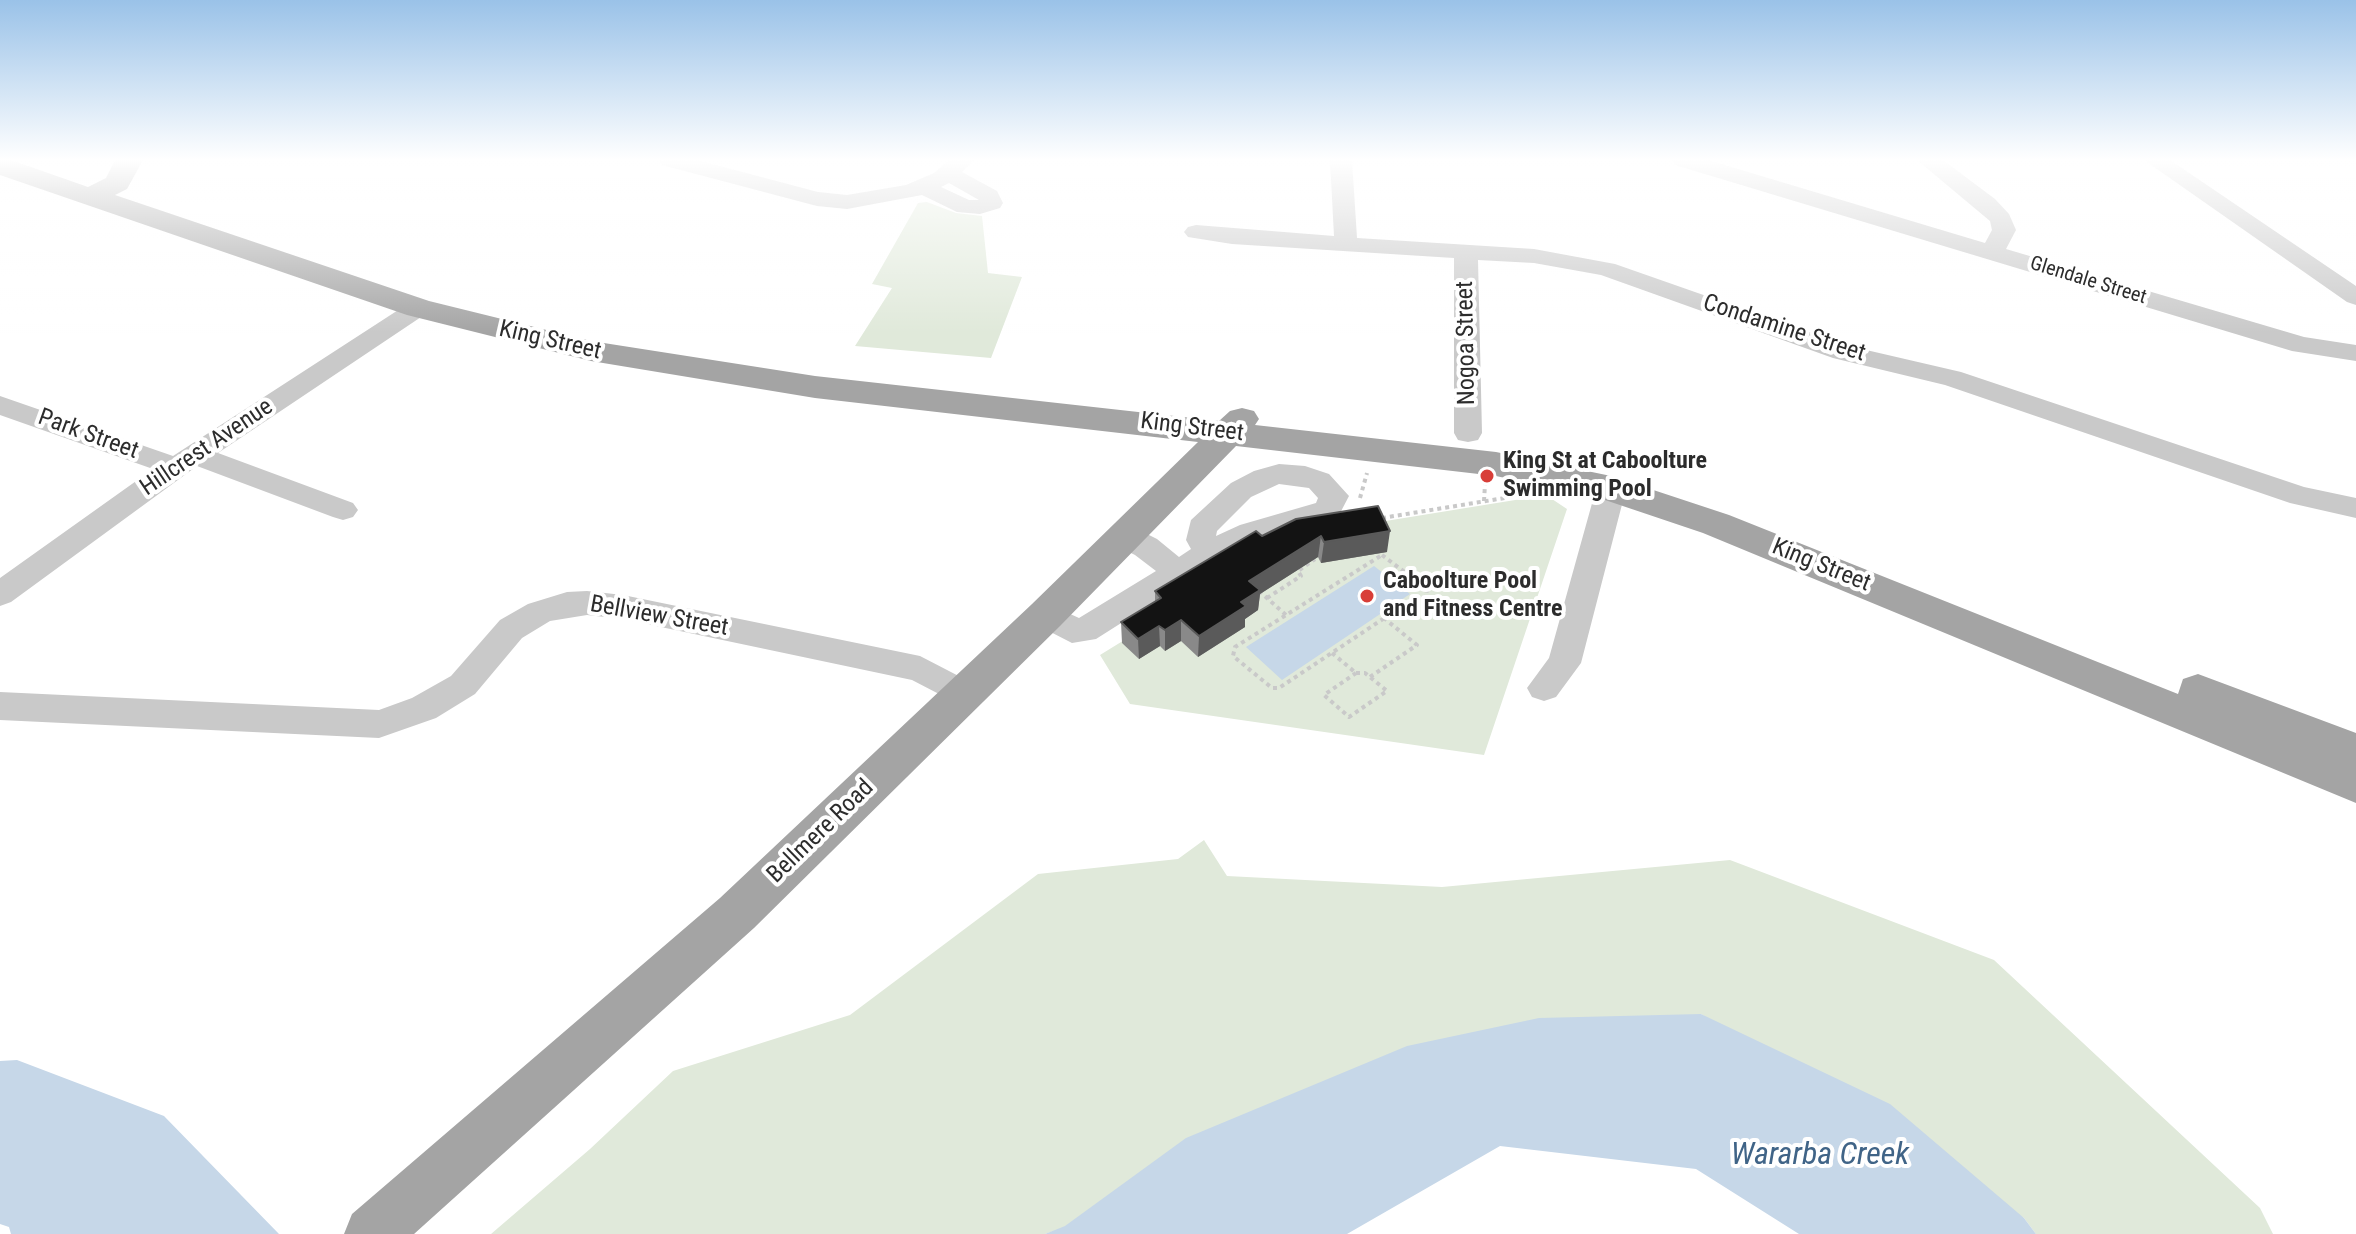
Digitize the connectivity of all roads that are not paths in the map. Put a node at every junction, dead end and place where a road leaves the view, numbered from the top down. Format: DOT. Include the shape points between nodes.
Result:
graph roads {
  1 [pos="203,218"];
  2 [pos="223,218"];
  3 [pos="1344,218"];
  4 [pos="1874,218"];
  5 [pos="2000,218"];
  6 [pos="2239,218"];
  7 [pos="1196,232"];
  8 [pos="1346,244"];
  9 [pos="1466,252"];
  10 [pos="1992,253"];
  11 [pos="2356,297"];
  12 [pos="418,308"];
  13 [pos="2356,353"];
  14 [pos="0,405"];
  15 [pos="1240,421"];
  16 [pos="1468,433"];
  17 [pos="186,461"];
  18 [pos="1611,489"];
  19 [pos="2356,508"];
  20 [pos="343,510"];
  21 [pos="1126,537"];
  22 [pos="1208,553"];
  23 [pos="1178,572"];
  24 [pos="1900,585"];
  25 [pos="0,594"];
  26 [pos="1046,615"];
  27 [pos="1544,688"];
  28 [pos="964,694"];
  29 [pos="0,706"];
  30 [pos="2356,752"];
  31 [pos="2356,784"];
  32 [pos="373,1234"];
  1 -- 12 [label="main road, King Street"];
  2 -- 15 [label="main road, King Street" via="454,297 584,330"];
  3 -- 8 [label="street"];
  4 -- 10 [label="street, Glendale Street"];
  5 -- 10 [label="street" via="2004,230"];
  6 -- 11 [label="street"];
  7 -- 8 [label="street, Condamine Street"];
  8 -- 9 [label="street, Condamine Street"];
  9 -- 16 [label="street, Nogoa Street"];
  9 -- 19 [label="street, Condamine Street" via="1534,256 1606,269 1842,352 1952,378 2300,496"];
  10 -- 13 [label="street, Glendale Street" via="2301,345"];
  12 -- 15 [label="main road, King Street" via="591,351 723,374"];
  12 -- 17 [label="street, Hillcrest Avenue"];
  14 -- 17 [label="street, Park Street"];
  15 -- 16 [label="main road, King Street"];
  15 -- 18 [label="main road, King Street"];
  15 -- 21 [label="main road, Bellmere Road"];
  16 -- 24 [label="main road, King Street" via="1546,446 1647,473 1722,500"];
  17 -- 20 [label="street, Park Street"];
  17 -- 25 [label="street, Hillcrest Avenue"];
  18 -- 24 [label="main road, King Street"];
  18 -- 27 [label="street" via="1564,663"];
  21 -- 23 [label="street"];
  21 -- 26 [label="main road, Bellmere Road"];
  22 -- 23 [label="street"];
  23 -- 26 [label="street" via="1085,630 1072,631"];
  24 -- 30 [label="main road, King Street"];
  24 -- 31 [label="main road, King Street"];
  26 -- 28 [label="main road, Bellmere Road"];
  28 -- 29 [label="street, Bellview Street" via="920,669 587,603 539,612 511,629 463,685 424,708 379,724"];
  28 -- 32 [label="main road, Bellmere Road" via="737,913"];
}
